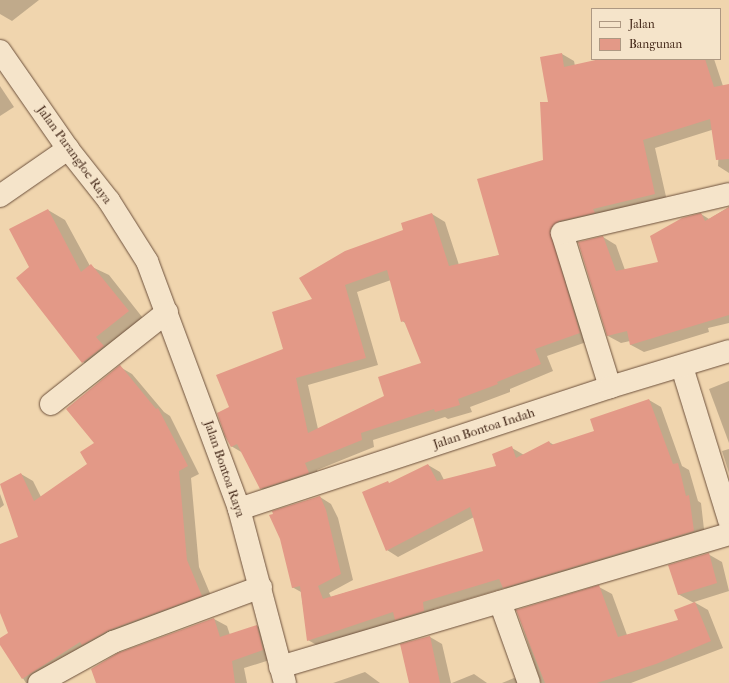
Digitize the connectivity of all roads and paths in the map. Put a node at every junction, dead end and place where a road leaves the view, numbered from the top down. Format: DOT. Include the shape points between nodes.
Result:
graph roads {
  1 [pos="0,51"];
  2 [pos="68,149"];
  3 [pos="729,194"];
  4 [pos="0,196"];
  5 [pos="147,261"];
  6 [pos="167,312"];
  7 [pos="729,351"];
  8 [pos="682,367"];
  9 [pos="610,387"];
  10 [pos="51,404"];
  11 [pos="239,509"];
  12 [pos="729,520"];
  13 [pos="729,534"];
  14 [pos="261,587"];
  15 [pos="500,602"];
  16 [pos="282,675"];
  17 [pos="39,683"];
  18 [pos="529,683"];
  1 -- 2 [label="street, Jalan Parangloe Raya"];
  2 -- 4 [label="street"];
  2 -- 5 [label="street, Jalan Parangloe Raya" via="109,201"];
  3 -- 9 [label="street" via="562,233"];
  5 -- 6 [label="street, Jalan Bontoa Raya"];
  6 -- 10 [label="street"];
  6 -- 11 [label="street, Jalan Bontoa Raya"];
  7 -- 8 [label="street, Jalan Bontoa Indah"];
  8 -- 9 [label="street, Jalan Bontoa Indah"];
  8 -- 12 [label="street"];
  9 -- 11 [label="street, Jalan Bontoa Indah"];
  11 -- 14 [label="street, Jalan Bontoa Raya"];
  13 -- 15 [label="street"];
  14 -- 16 [label="street, Jalan Bontoa Raya"];
  14 -- 17 [label="street" via="113,642"];
  15 -- 16 [label="street"];
  15 -- 18 [label="street"];
}
